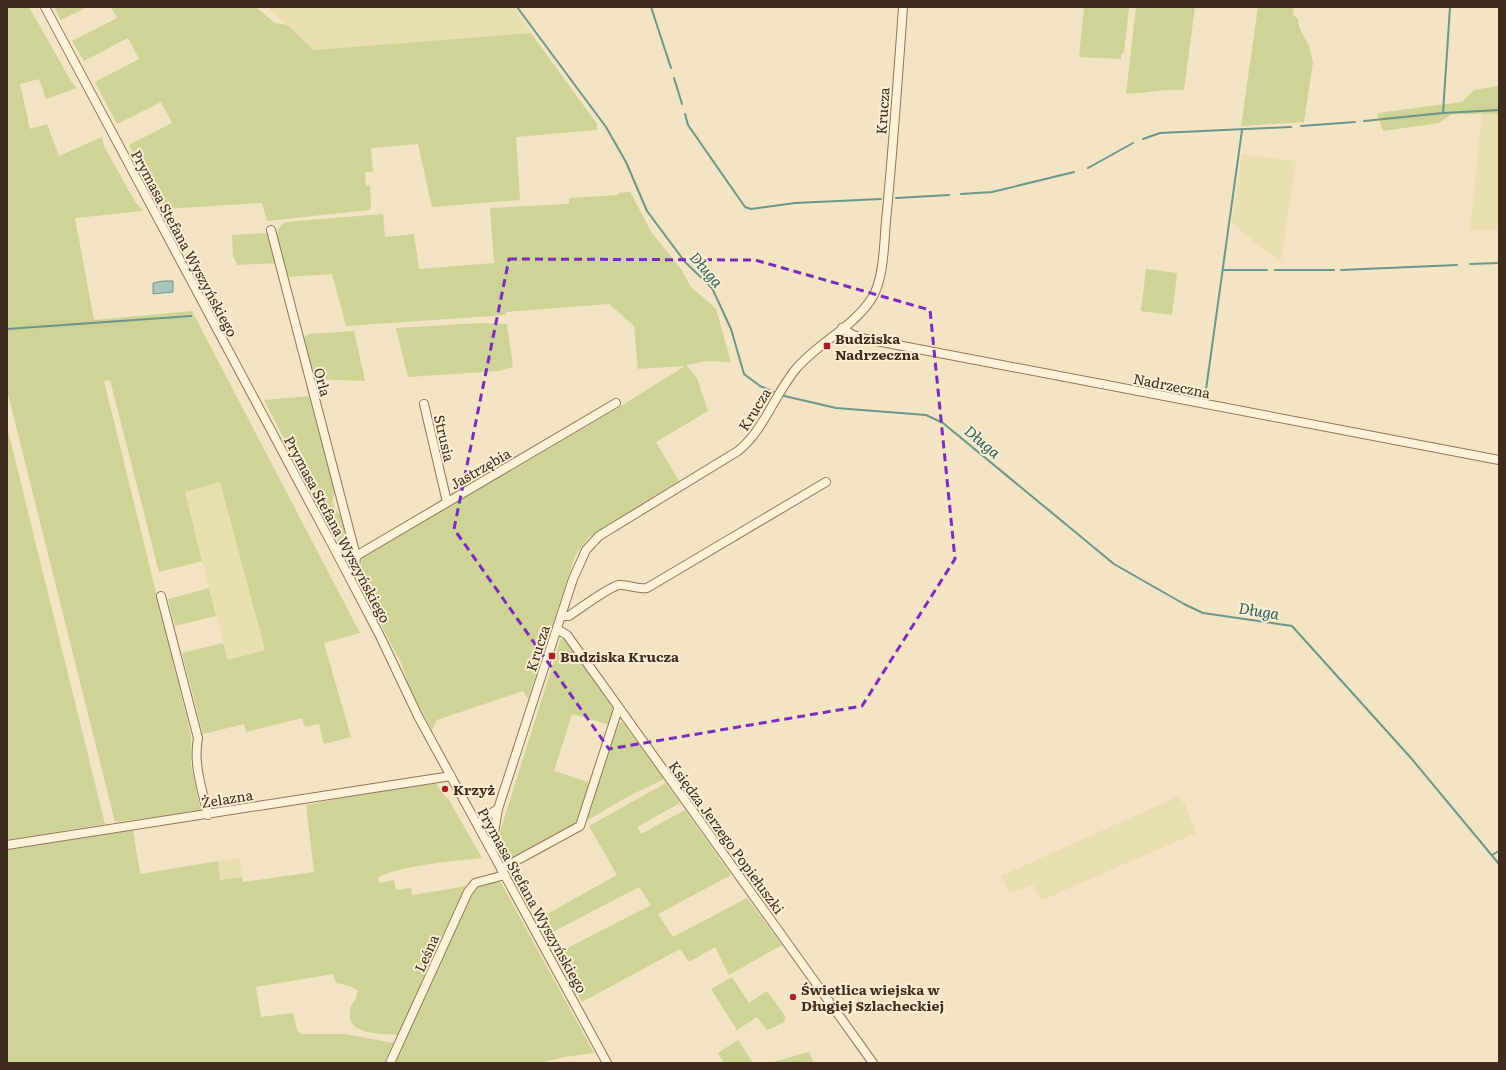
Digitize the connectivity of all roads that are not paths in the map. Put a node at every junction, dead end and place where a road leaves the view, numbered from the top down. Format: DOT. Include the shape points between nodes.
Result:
graph roads {
  1 [pos="45,7"];
  2 [pos="903,7"];
  3 [pos="271,230"];
  4 [pos="842,328"];
  5 [pos="616,403"];
  6 [pos="424,404"];
  7 [pos="1499,460"];
  8 [pos="826,482"];
  9 [pos="447,502"];
  10 [pos="352,541"];
  11 [pos="335,550"];
  12 [pos="356,556"];
  13 [pos="349,577"];
  14 [pos="161,596"];
  15 [pos="561,616"];
  16 [pos="557,628"];
  17 [pos="618,709"];
  18 [pos="451,776"];
  19 [pos="498,809"];
  20 [pos="208,815"];
  21 [pos="496,820"];
  22 [pos="478,826"];
  23 [pos="7,845"];
  24 [pos="491,850"];
  25 [pos="503,872"];
  26 [pos="390,1063"];
  27 [pos="607,1063"];
  28 [pos="873,1063"];
  1 -- 11 [label="street, Prymasa Stefana Wyszyńskiego"];
  2 -- 4 [label="street, Krucza" via="891,174 879,276 872,298"];
  3 -- 10 [label="street, Orla"];
  4 -- 7 [label="street, Nadrzeczna" via="866,339"];
  4 -- 15 [label="street, Krucza" via="802,362 783,387 756,432 741,448 613,526 591,543 576,570"];
  5 -- 9 [label="street, Jastrzębia"];
  6 -- 9 [label="street, Strusia"];
  8 -- 15 [label="street" via="647,588 623,585 614,587 569,616"];
  9 -- 12 [label="street, Jastrzębia"];
  10 -- 11 [label="street"];
  10 -- 12 [label="street, Orla"];
  11 -- 13 [label="street, Prymasa Stefana Wyszyńskiego"];
  12 -- 13 [label="street" via="355,568"];
  13 -- 18 [label="street, Prymasa Stefana Wyszyńskiego"];
  14 -- 20 [label="street" via="198,738 196,761"];
  15 -- 16 [label="street, Krucza"];
  16 -- 17 [label="street, Księdza Jerzego Popiełuszki" via="567,635"];
  16 -- 19 [label="street, Krucza"];
  17 -- 25 [label="street, Leśna" via="580,826"];
  17 -- 28 [label="street, Księdza Jerzego Popiełuszki"];
  18 -- 20 [label="street, Żelazna"];
  18 -- 22 [label="street, Prymasa Stefana Wyszyńskiego"];
  19 -- 21 [label="street, Krucza"];
  19 -- 22 [label="street" via="481,820"];
  20 -- 23 [label="street, Żelazna"];
  21 -- 22 [label="street" via="486,826"];
  21 -- 24 [label="street, Krucza"];
  22 -- 24 [label="street, Prymasa Stefana Wyszyńskiego"];
  24 -- 25 [label="street, Prymasa Stefana Wyszyńskiego"];
  25 -- 26 [label="street, Leśna" via="475,883 468,892"];
  25 -- 27 [label="street, Prymasa Stefana Wyszyńskiego"];
}
